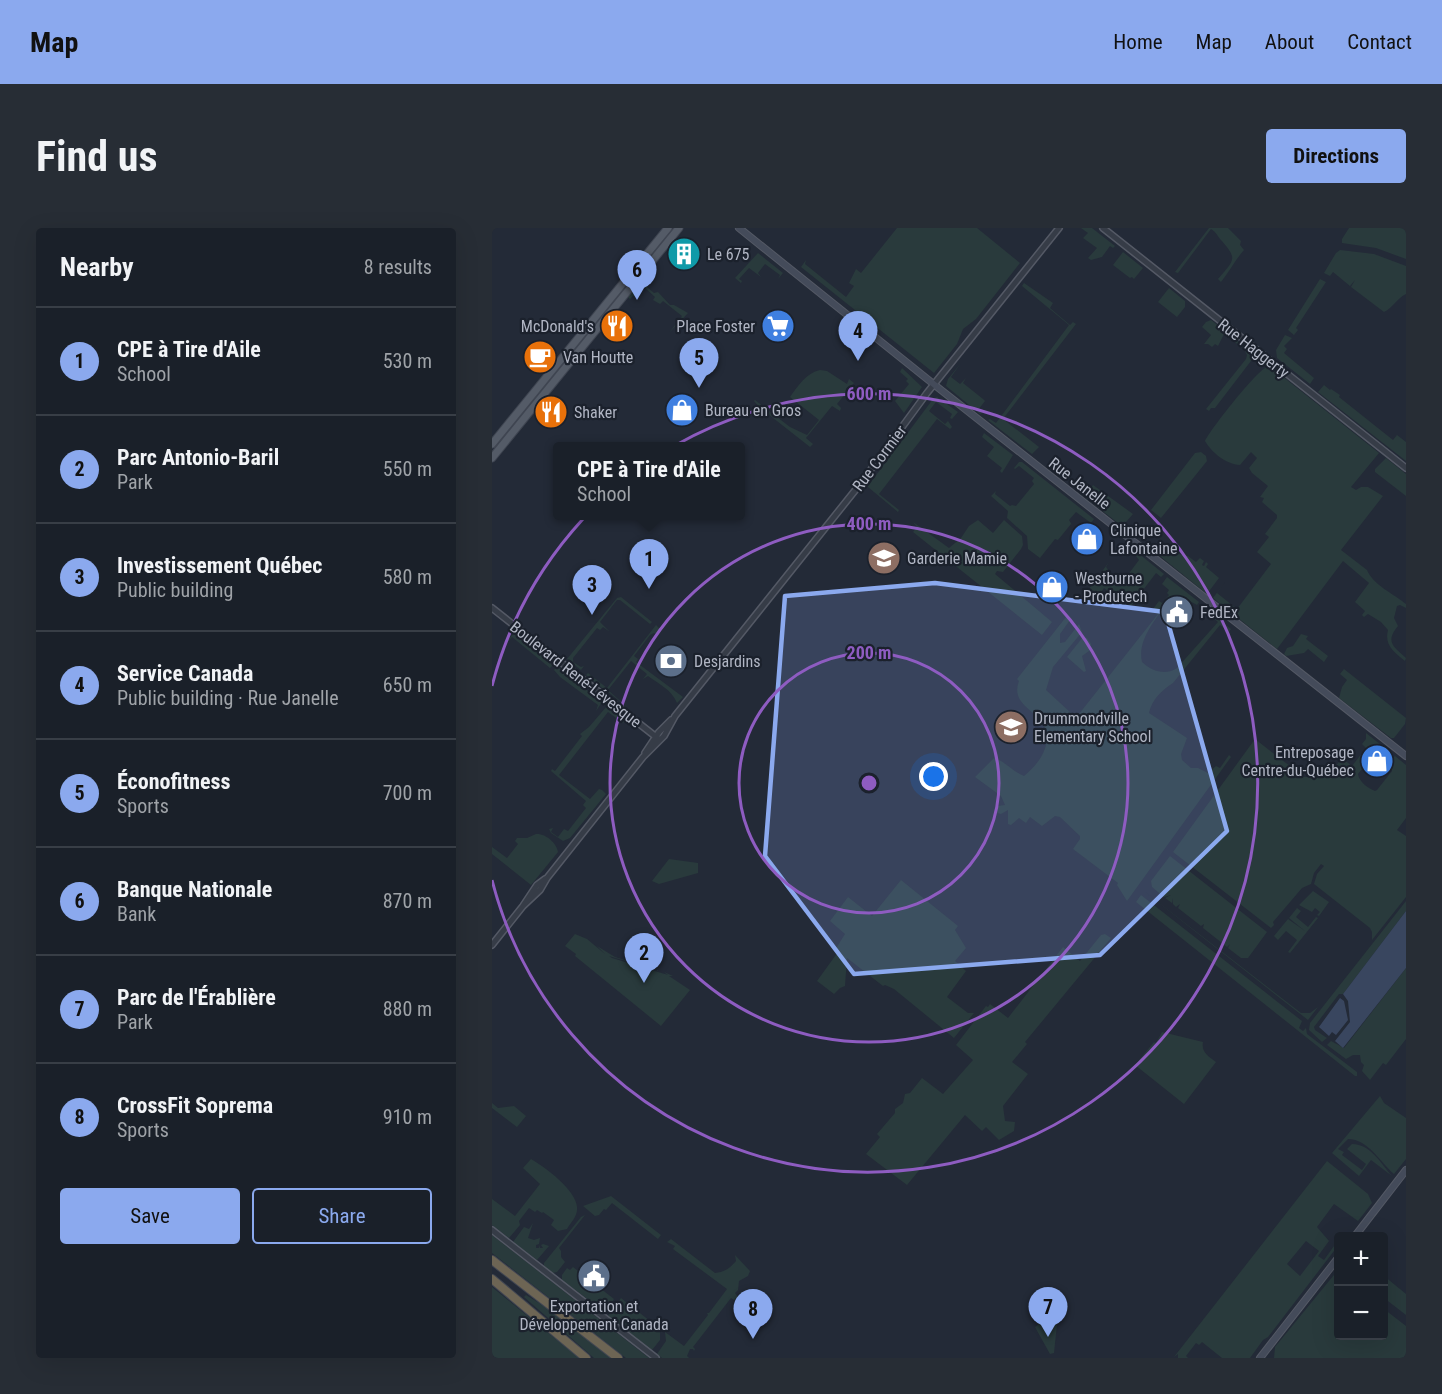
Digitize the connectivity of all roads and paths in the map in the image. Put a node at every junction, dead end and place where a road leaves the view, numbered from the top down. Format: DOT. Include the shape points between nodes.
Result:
graph roads {
  1 [pos="668,228"];
  2 [pos="679,228"];
  3 [pos="739,228"];
  4 [pos="1059,228"];
  5 [pos="1103,228"];
  6 [pos="934,385"];
  7 [pos="492,444"];
  8 [pos="492,458"];
  9 [pos="1406,468"];
  10 [pos="492,608"];
  11 [pos="658,738"];
  12 [pos="1406,756"];
  13 [pos="492,945"];
  14 [pos="1406,1170"];
  15 [pos="492,1230"];
  16 [pos="1358,1232"];
  17 [pos="492,1260"];
  18 [pos="1334,1262"];
  19 [pos="492,1279"];
  20 [pos="586,1358"];
  21 [pos="618,1358"];
  22 [pos="656,1358"];
  23 [pos="1260,1358"];
  1 -- 7 [label="main road"];
  2 -- 8 [label="main road"];
  3 -- 6 [label="main road, Rue Janelle"];
  4 -- 6 [label="street, Rue Cormier"];
  5 -- 9 [label="street, Rue Haggerty"];
  6 -- 11 [label="street, Rue Cormier"];
  6 -- 12 [label="main road, Rue Janelle"];
  10 -- 11 [label="street, Boulevard René-Lévesque"];
  11 -- 13 [label="street, Rue Cormier"];
  14 -- 16 [label="main road"];
  15 -- 22 [label="street"];
  17 -- 21 [label="highway"];
  18 -- 23 [label="main road"];
  19 -- 20 [label="highway"];
}
